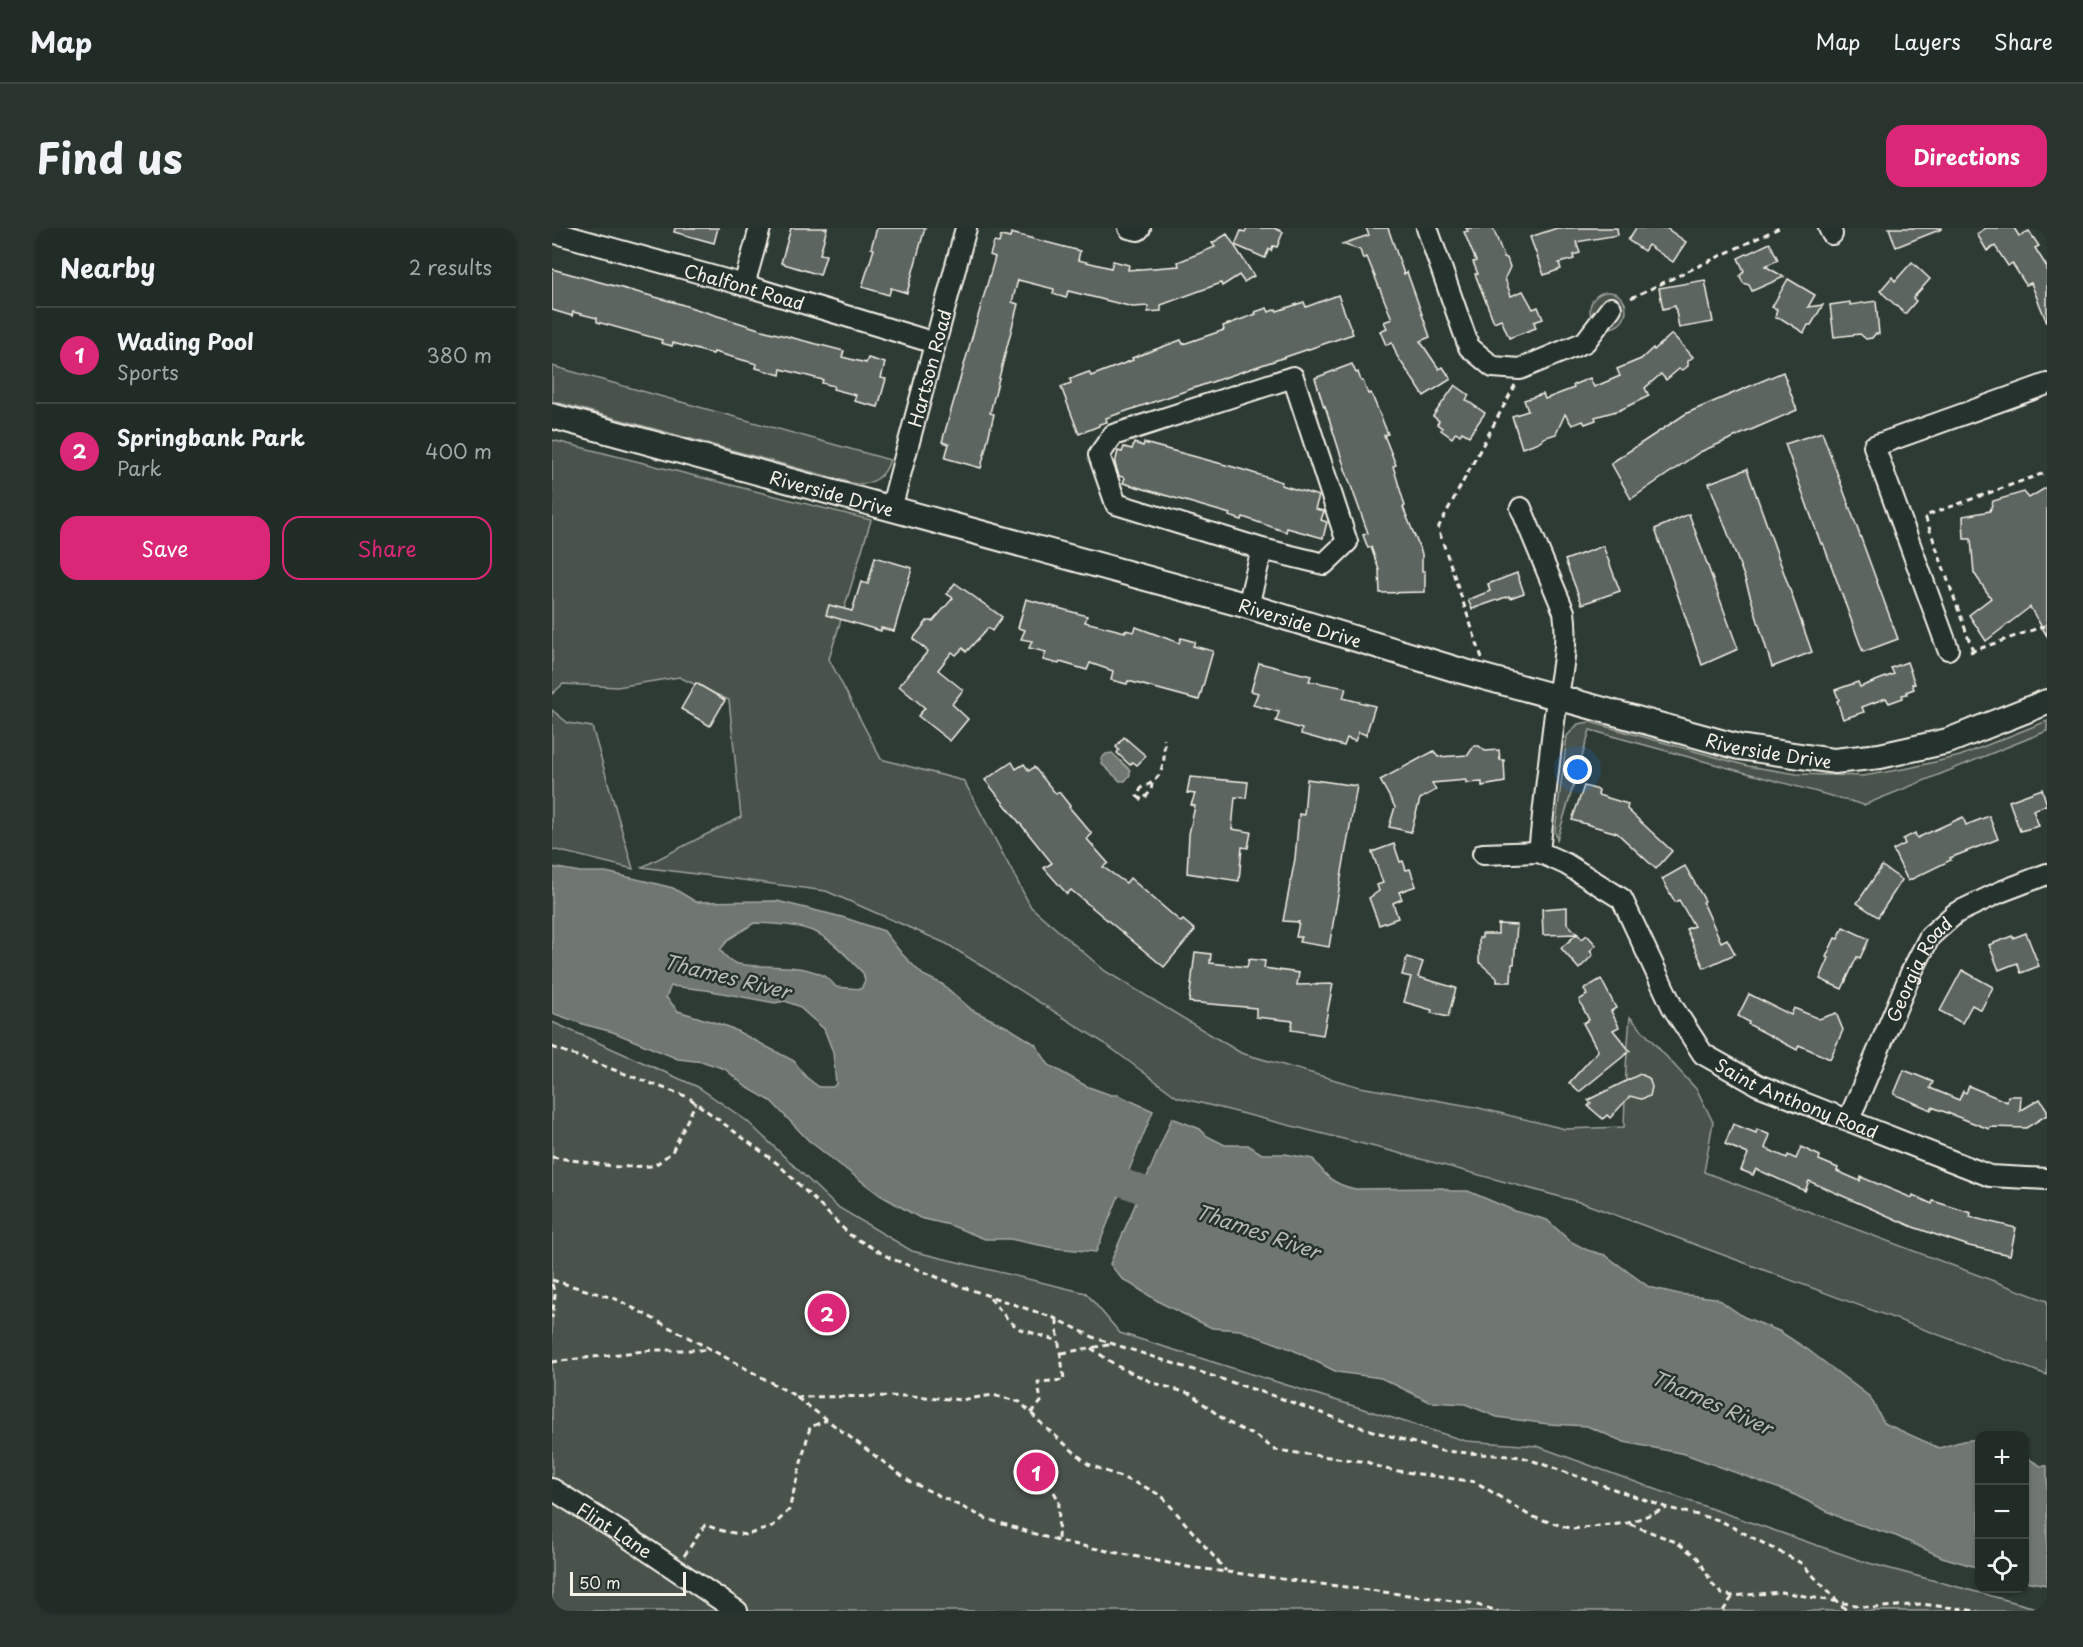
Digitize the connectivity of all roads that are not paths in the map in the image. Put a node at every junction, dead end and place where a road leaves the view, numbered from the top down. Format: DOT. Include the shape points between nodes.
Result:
graph roads {
  1 [pos="760,228"];
  2 [pos="966,228"];
  3 [pos="1129,228"];
  4 [pos="1140,228"];
  5 [pos="1427,228"];
  6 [pos="552,232"];
  7 [pos="744,285"];
  8 [pos="1611,308"];
  9 [pos="935,343"];
  10 [pos="2047,384"];
  11 [pos="552,416"];
  12 [pos="891,508"];
  13 [pos="1521,508"];
  14 [pos="1262,549"];
  15 [pos="1248,606"];
  16 [pos="1948,649"];
  17 [pos="1558,698"];
  18 [pos="2047,702"];
  19 [pos="1539,852"];
  20 [pos="1483,854"];
  21 [pos="2047,874"];
  22 [pos="1849,1119"];
  23 [pos="2047,1179"];
  24 [pos="552,1490"];
  25 [pos="737,1611"];
  1 -- 7 [label="street"];
  2 -- 9 [label="street, Hartson Road"];
  3 -- 4 [label="street"];
  5 -- 8 [label="street" via="1469,346 1493,367 1520,369 1585,342"];
  6 -- 7 [label="street, Chalfont Road"];
  7 -- 9 [label="street, Chalfont Road"];
  9 -- 12 [label="street, Hartson Road"];
  10 -- 16 [label="street" via="1874,446"];
  11 -- 12 [label="main road, Riverside Drive"];
  12 -- 15 [label="main road, Riverside Drive"];
  13 -- 17 [label="street" via="1564,612"];
  14 -- 14 [label="street" via="1116,504 1099,455 1113,435 1293,377 1347,542 1324,564"];
  14 -- 15 [label="street"];
  15 -- 17 [label="main road, Riverside Drive"];
  17 -- 18 [label="main road, Riverside Drive" via="1739,747 1834,761 1880,756 1948,741"];
  17 -- 19 [label="street"];
  19 -- 20 [label="street, Saint Anthony Road"];
  19 -- 22 [label="street, Saint Anthony Road" via="1622,899 1672,1006 1703,1054 1758,1085"];
  21 -- 22 [label="street, Georgia Road" via="1956,913 1930,936"];
  22 -- 23 [label="street, Saint Anthony Road" via="1990,1176"];
  24 -- 25 [label="street, Flint Lane"];
}
